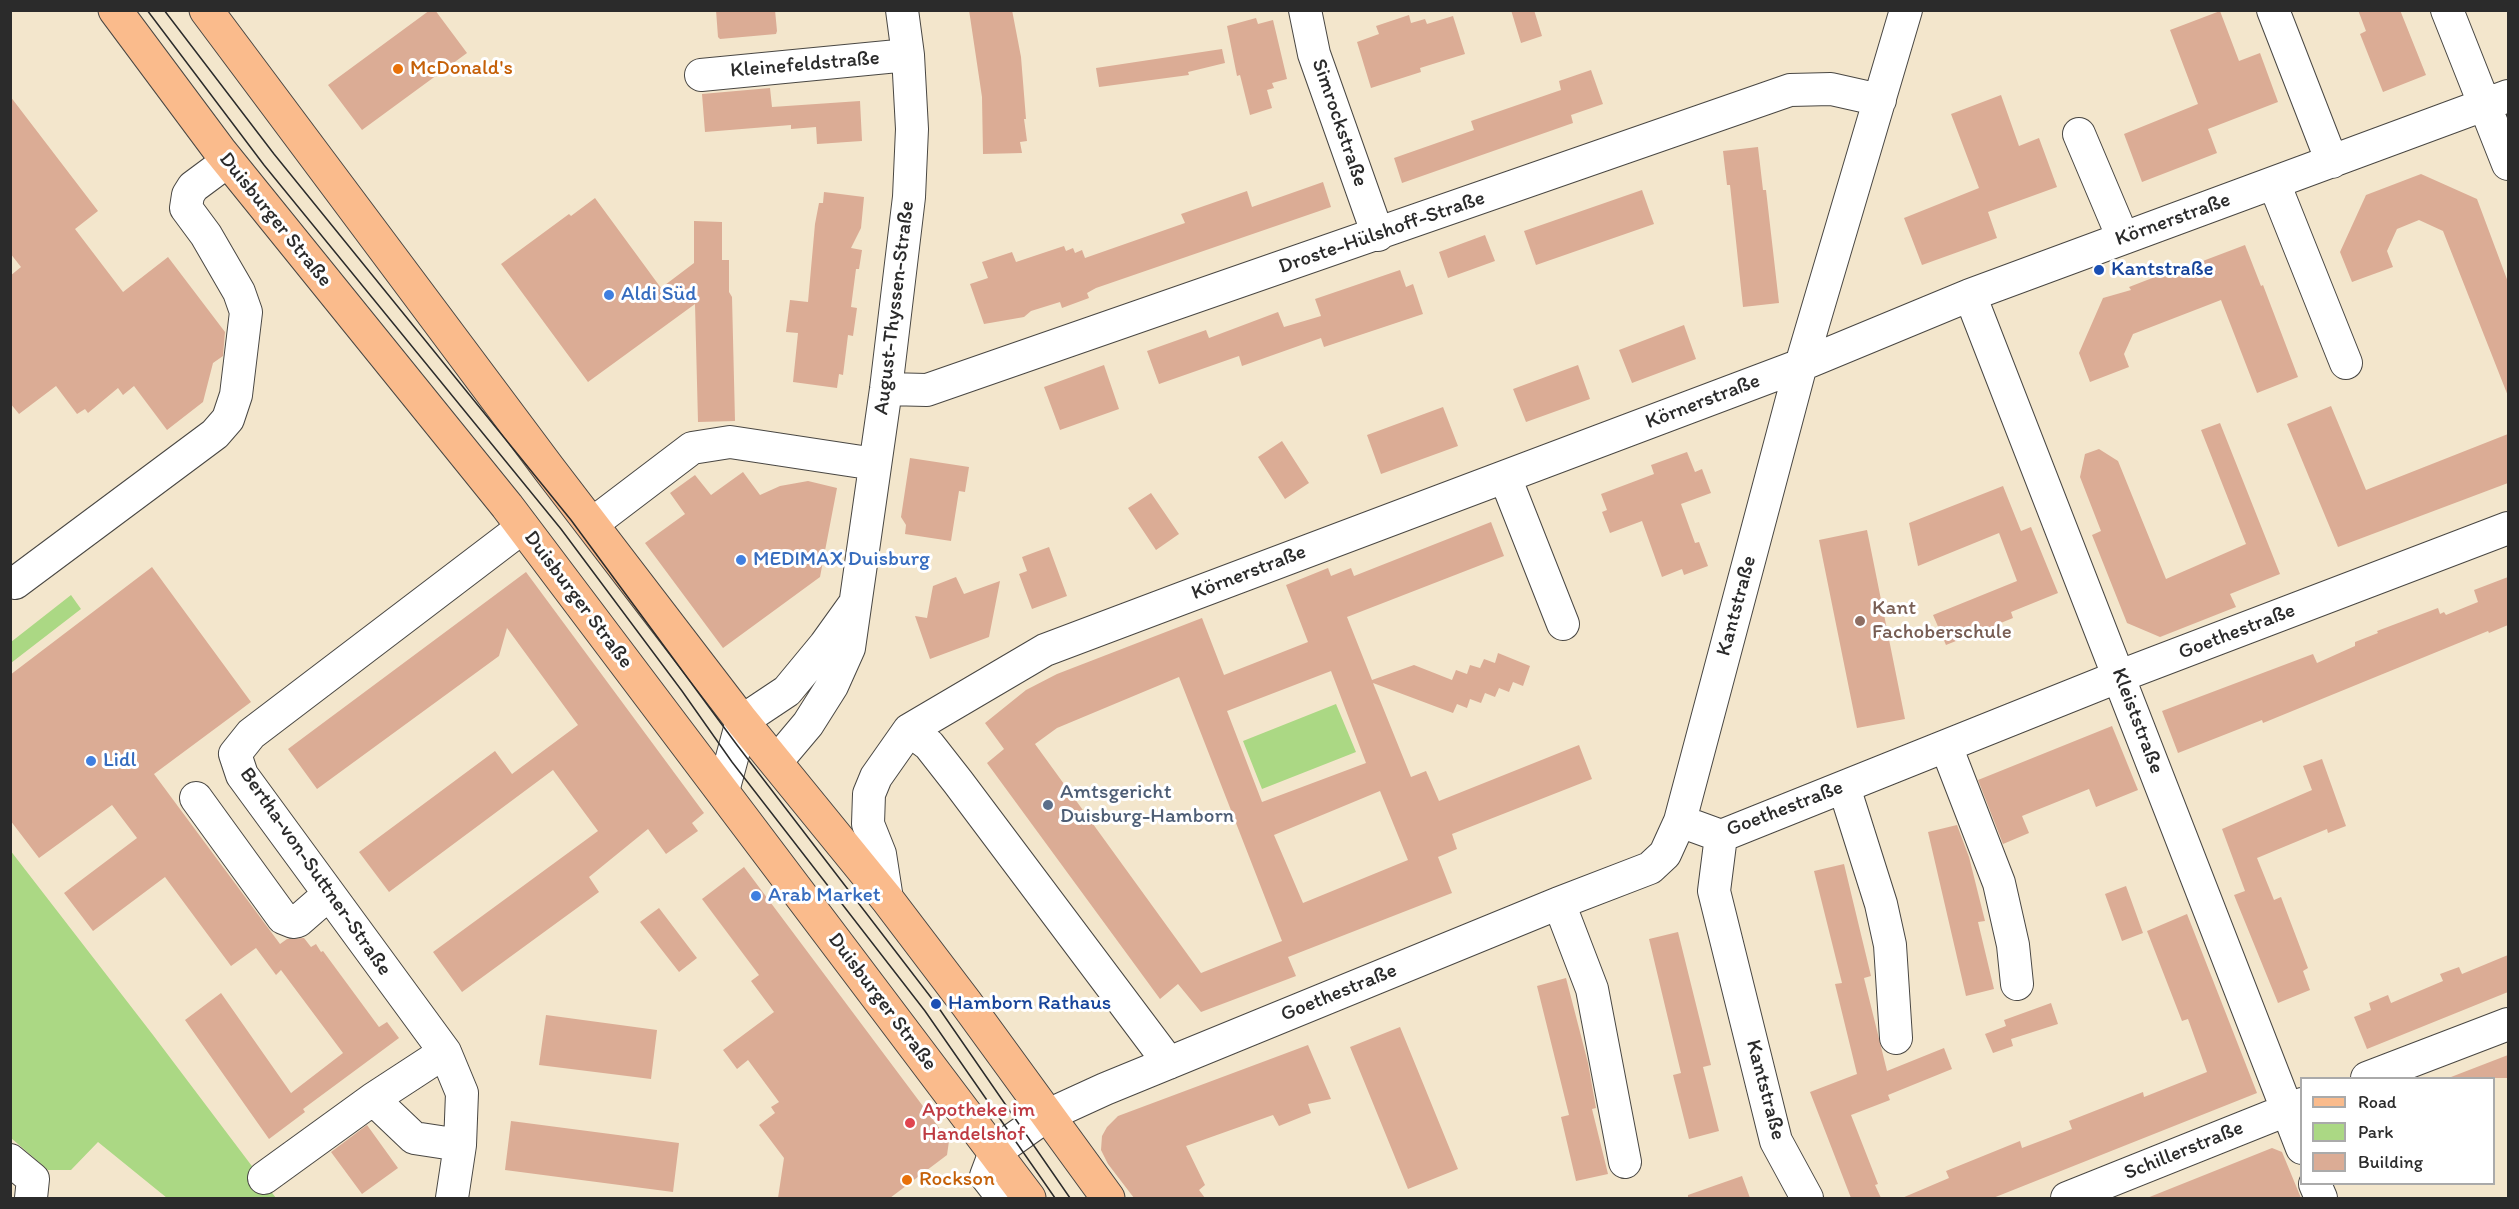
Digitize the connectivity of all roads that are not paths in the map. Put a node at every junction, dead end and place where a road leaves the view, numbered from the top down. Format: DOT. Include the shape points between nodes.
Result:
graph roads {
  1 [pos="115,10"];
  2 [pos="206,10"];
  3 [pos="902,10"];
  4 [pos="1305,10"];
  5 [pos="1906,10"];
  6 [pos="2273,10"];
  7 [pos="2447,10"];
  8 [pos="909,55"];
  9 [pos="701,75"];
  10 [pos="1880,100"];
  11 [pos="2497,100"];
  12 [pos="2079,134"];
  13 [pos="228,161"];
  14 [pos="2332,162"];
  15 [pos="2508,164"];
  16 [pos="2274,183"];
  17 [pos="1378,235"];
  18 [pos="2123,238"];
  19 [pos="1970,295"];
  20 [pos="2346,363"];
  21 [pos="1801,365"];
  22 [pos="886,389"];
  23 [pos="875,464"];
  24 [pos="1505,477"];
  25 [pos="592,524"];
  26 [pos="523,527"];
  27 [pos="2508,528"];
  28 [pos="15,583"];
  29 [pos="855,603"];
  30 [pos="1563,624"];
  31 [pos="2120,676"];
  32 [pos="742,721"];
  33 [pos="909,730"];
  34 [pos="1946,746"];
  35 [pos="776,762"];
  36 [pos="1844,787"];
  37 [pos="723,791"];
  38 [pos="196,798"];
  39 [pos="1680,821"];
  40 [pos="1721,836"];
  41 [pos="329,894"];
  42 [pos="887,899"];
  43 [pos="1559,903"];
  44 [pos="2017,984"];
  45 [pos="2508,1024"];
  46 [pos="1896,1038"];
  47 [pos="445,1052"];
  48 [pos="1169,1063"];
  49 [pos="2370,1077"];
  50 [pos="372,1099"];
  51 [pos="2294,1107"];
  52 [pos="1046,1116"];
  53 [pos="2300,1142"];
  54 [pos="460,1145"];
  55 [pos="995,1152"];
  56 [pos="1625,1162"];
  57 [pos="264,1178"];
  58 [pos="452,1198"];
  59 [pos="1003,1198"];
  60 [pos="1029,1198"];
  61 [pos="1108,1198"];
  62 [pos="1807,1198"];
  63 [pos="2067,1198"];
  1 -- 13 [label="main road, Duisburger Straße"];
  2 -- 25 [label="main road"];
  3 -- 8 [label="street, August-Thyssen-Straße"];
  4 -- 17 [label="street, Simrockstraße" via="1314,54"];
  5 -- 10 [label="street, Kantstraße"];
  6 -- 14 [label="street"];
  7 -- 11 [label="street"];
  8 -- 9 [label="street, Kleinefeldstraße"];
  8 -- 22 [label="street, August-Thyssen-Straße" via="909,197"];
  10 -- 17 [label="street, Droste-Hülshoff-Straße" via="1831,89 1790,90"];
  10 -- 21 [label="street, Kantstraße"];
  11 -- 14 [label="street, Körnerstraße"];
  11 -- 15 [label="street"];
  12 -- 18 [label="street"];
  13 -- 26 [label="main road, Duisburger Straße"];
  13 -- 28 [label="street" via="193,187 186,208 239,292 246,312 236,394 228,419 215,434"];
  14 -- 16 [label="street, Körnerstraße"];
  16 -- 18 [label="street, Körnerstraße"];
  16 -- 20 [label="street"];
  17 -- 22 [label="street, Droste-Hülshoff-Straße" via="927,390"];
  18 -- 19 [label="street, Körnerstraße"];
  19 -- 21 [label="street, Körnerstraße"];
  19 -- 31 [label="street, Kleiststraße"];
  21 -- 24 [label="street, Körnerstraße"];
  21 -- 39 [label="street, Kantstraße"];
  22 -- 23 [label="street, August-Thyssen-Straße"];
  23 -- 25 [label="street" via="730,442 692,448"];
  23 -- 29 [label="street, August-Thyssen-Straße"];
  24 -- 30 [label="street"];
  24 -- 33 [label="street, Körnerstraße" via="1045,650"];
  25 -- 32 [label="main road"];
  26 -- 37 [label="main road, Duisburger Straße"];
  26 -- 41 [label="street, Bertha-von-Suttner-Straße" via="251,734 235,753 242,775"];
  27 -- 31 [label="street, Goethestraße"];
  29 -- 32 [label="street, August-Thyssen-Straße" via="787,691"];
  29 -- 35 [label="street, August-Thyssen-Straße" via="849,648 832,686 808,724"];
  31 -- 34 [label="street, Goethestraße"];
  31 -- 51 [label="street, Kleiststraße"];
  32 -- 35 [label="main road"];
  32 -- 37 [label="street"];
  33 -- 42 [label="street" via="876,777 869,794 868,824 880,854"];
  33 -- 48 [label="street" via="929,745 958,782"];
  34 -- 36 [label="street, Goethestraße"];
  34 -- 44 [label="street" via="1999,883"];
  35 -- 42 [label="main road"];
  36 -- 40 [label="street, Goethestraße"];
  36 -- 46 [label="street" via="1890,945"];
  37 -- 55 [label="main road, Duisburger Straße"];
  38 -- 41 [label="street" via="283,918 298,921"];
  39 -- 40 [label="street, Goethestraße"];
  39 -- 43 [label="street, Goethestraße" via="1665,854 1650,868"];
  40 -- 62 [label="street, Kantstraße" via="1714,891 1776,1141"];
  41 -- 47 [label="street, Bertha-von-Suttner-Straße"];
  42 -- 52 [label="main road"];
  43 -- 48 [label="street, Goethestraße"];
  43 -- 56 [label="street" via="1592,989"];
  45 -- 49 [label="street"];
  47 -- 50 [label="street"];
  47 -- 54 [label="street, Bertha-von-Suttner-Straße" via="462,1093"];
  48 -- 52 [label="street, Goethestraße"];
  50 -- 54 [label="street" via="414,1138"];
  50 -- 57 [label="street"];
  51 -- 53 [label="street, Kleiststraße"];
  51 -- 63 [label="street, Schillerstraße"];
  52 -- 55 [label="street, Goethestraße"];
  52 -- 61 [label="main road"];
  54 -- 58 [label="street, Bertha-von-Suttner-Straße"];
  55 -- 59 [label="street" via="986,1176"];
  55 -- 60 [label="main road, Duisburger Straße"];
}
